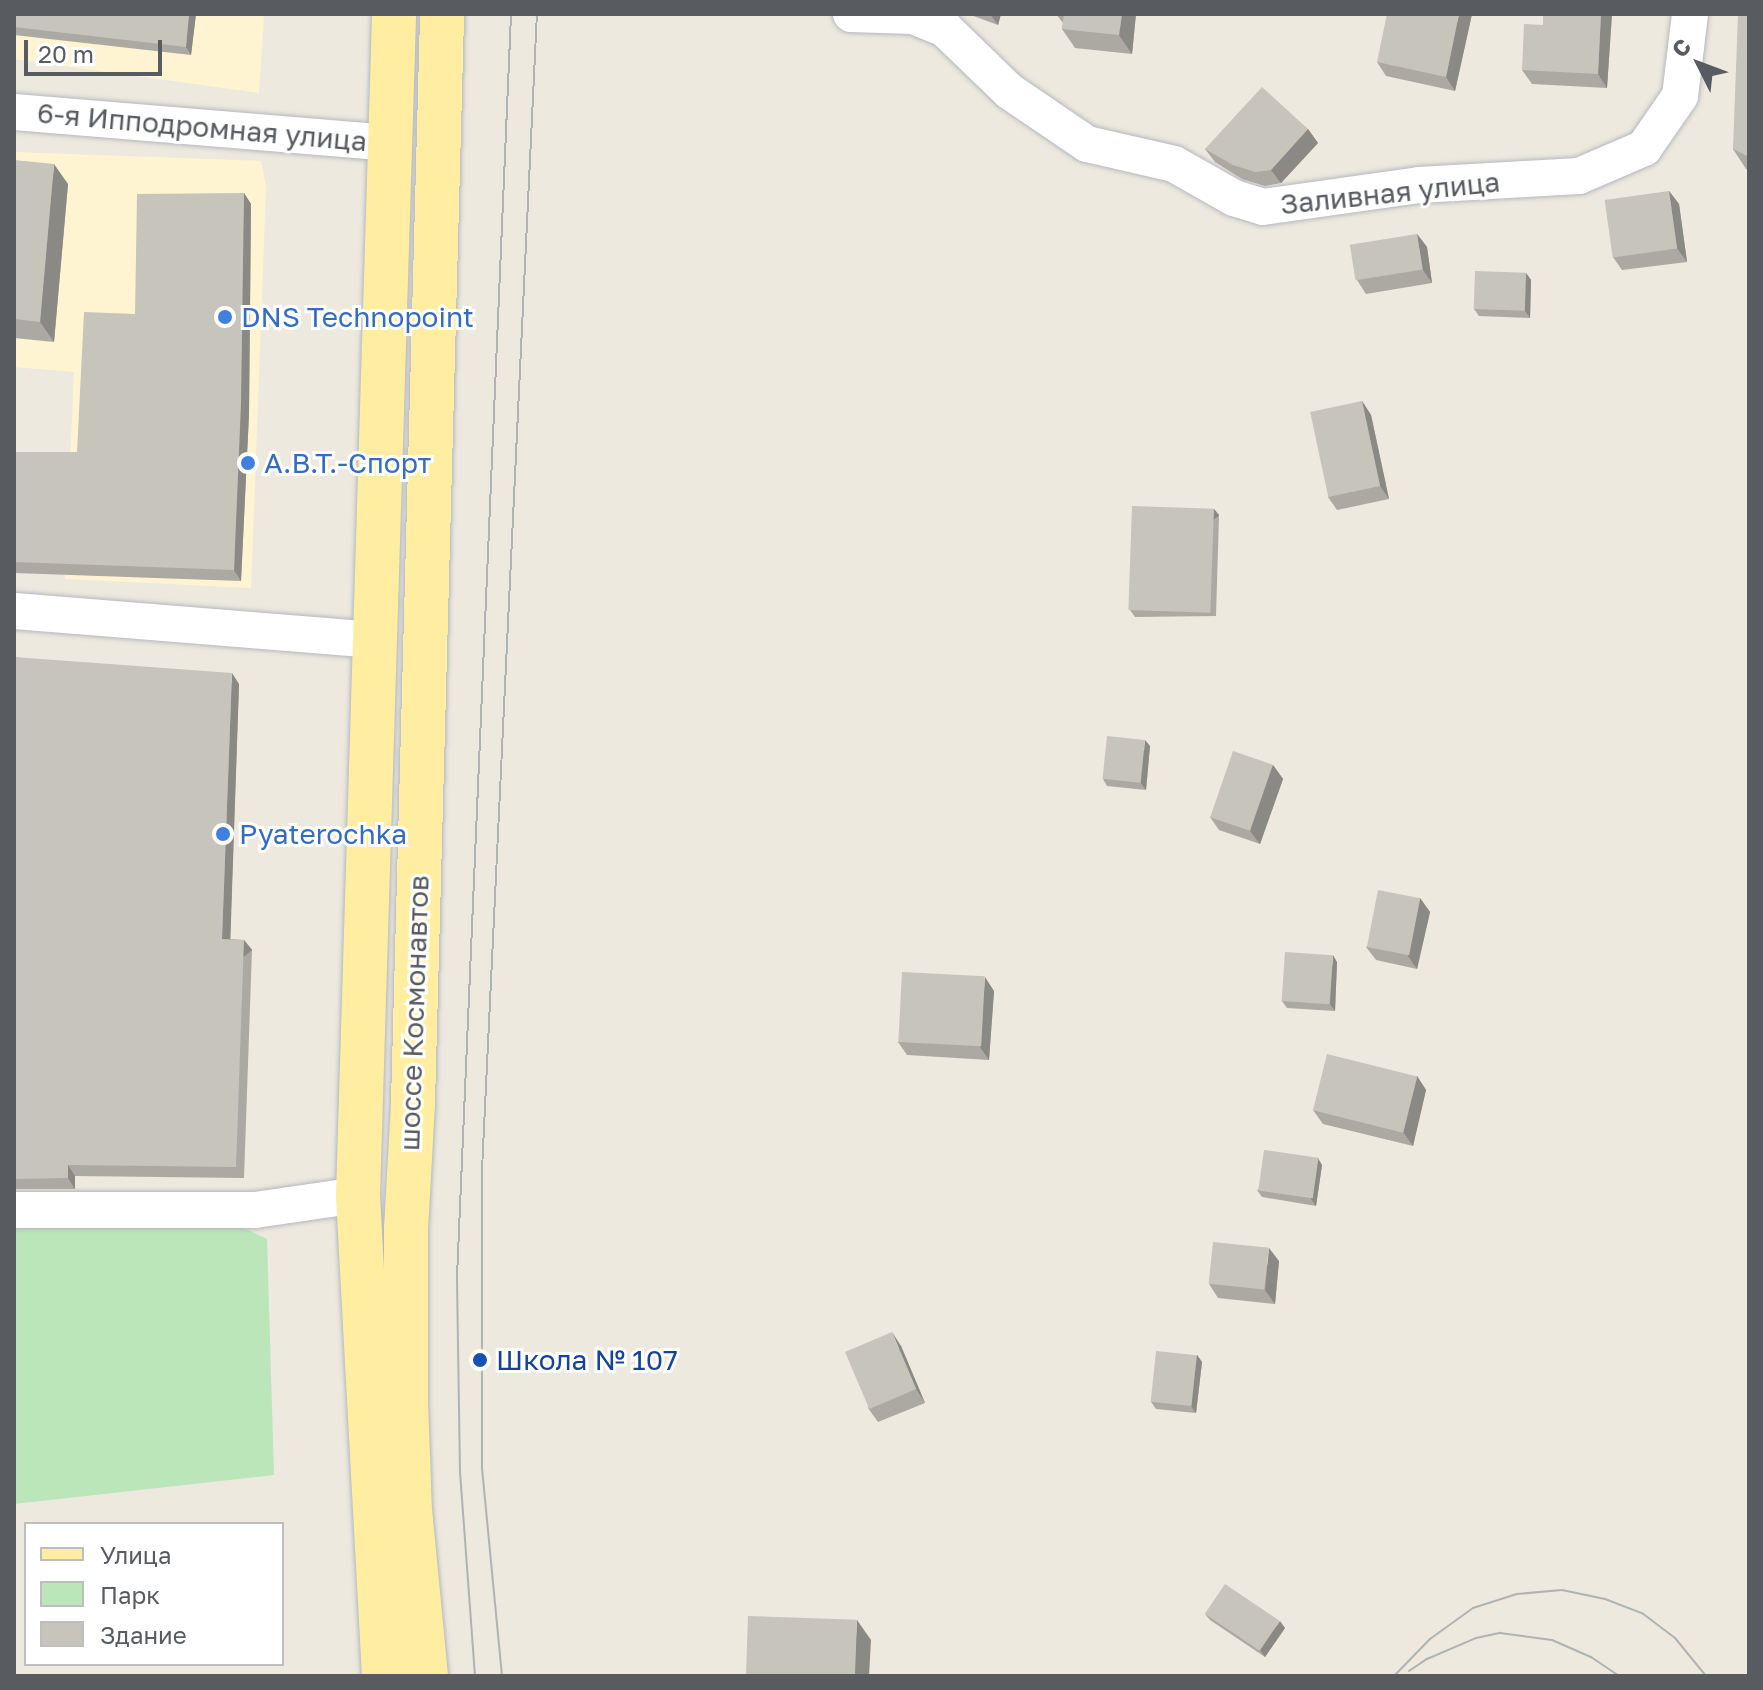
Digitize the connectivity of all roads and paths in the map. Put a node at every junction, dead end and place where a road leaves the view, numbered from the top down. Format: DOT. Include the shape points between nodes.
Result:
graph roads {
  1 [pos="394,14"];
  2 [pos="442,14"];
  3 [pos="851,14"];
  4 [pos="1690,14"];
  5 [pos="14,112"];
  6 [pos="390,143"];
  7 [pos="14,611"];
  8 [pos="376,640"];
  9 [pos="358,1195"];
  10 [pos="14,1210"];
  11 [pos="384,1676"];
  12 [pos="426,1676"];
  1 -- 6 [label="main road, шоссе Космонавтов"];
  2 -- 12 [label="main road, шоссе Космонавтов" via="406,1229 410,1511"];
  3 -- 4 [label="street, Заливная улица" via="913,16 945,29 1009,91 1087,144 1174,164 1234,198 1263,207 1419,185 1579,176 1644,148 1680,96"];
  5 -- 6 [label="street, 6-я Ипподромная улица"];
  6 -- 8 [label="main road, шоссе Космонавтов"];
  7 -- 8 [label="street"];
  8 -- 9 [label="main road, шоссе Космонавтов"];
  9 -- 10 [label="street" via="255,1210"];
  9 -- 11 [label="main road, шоссе Космонавтов"];
}
